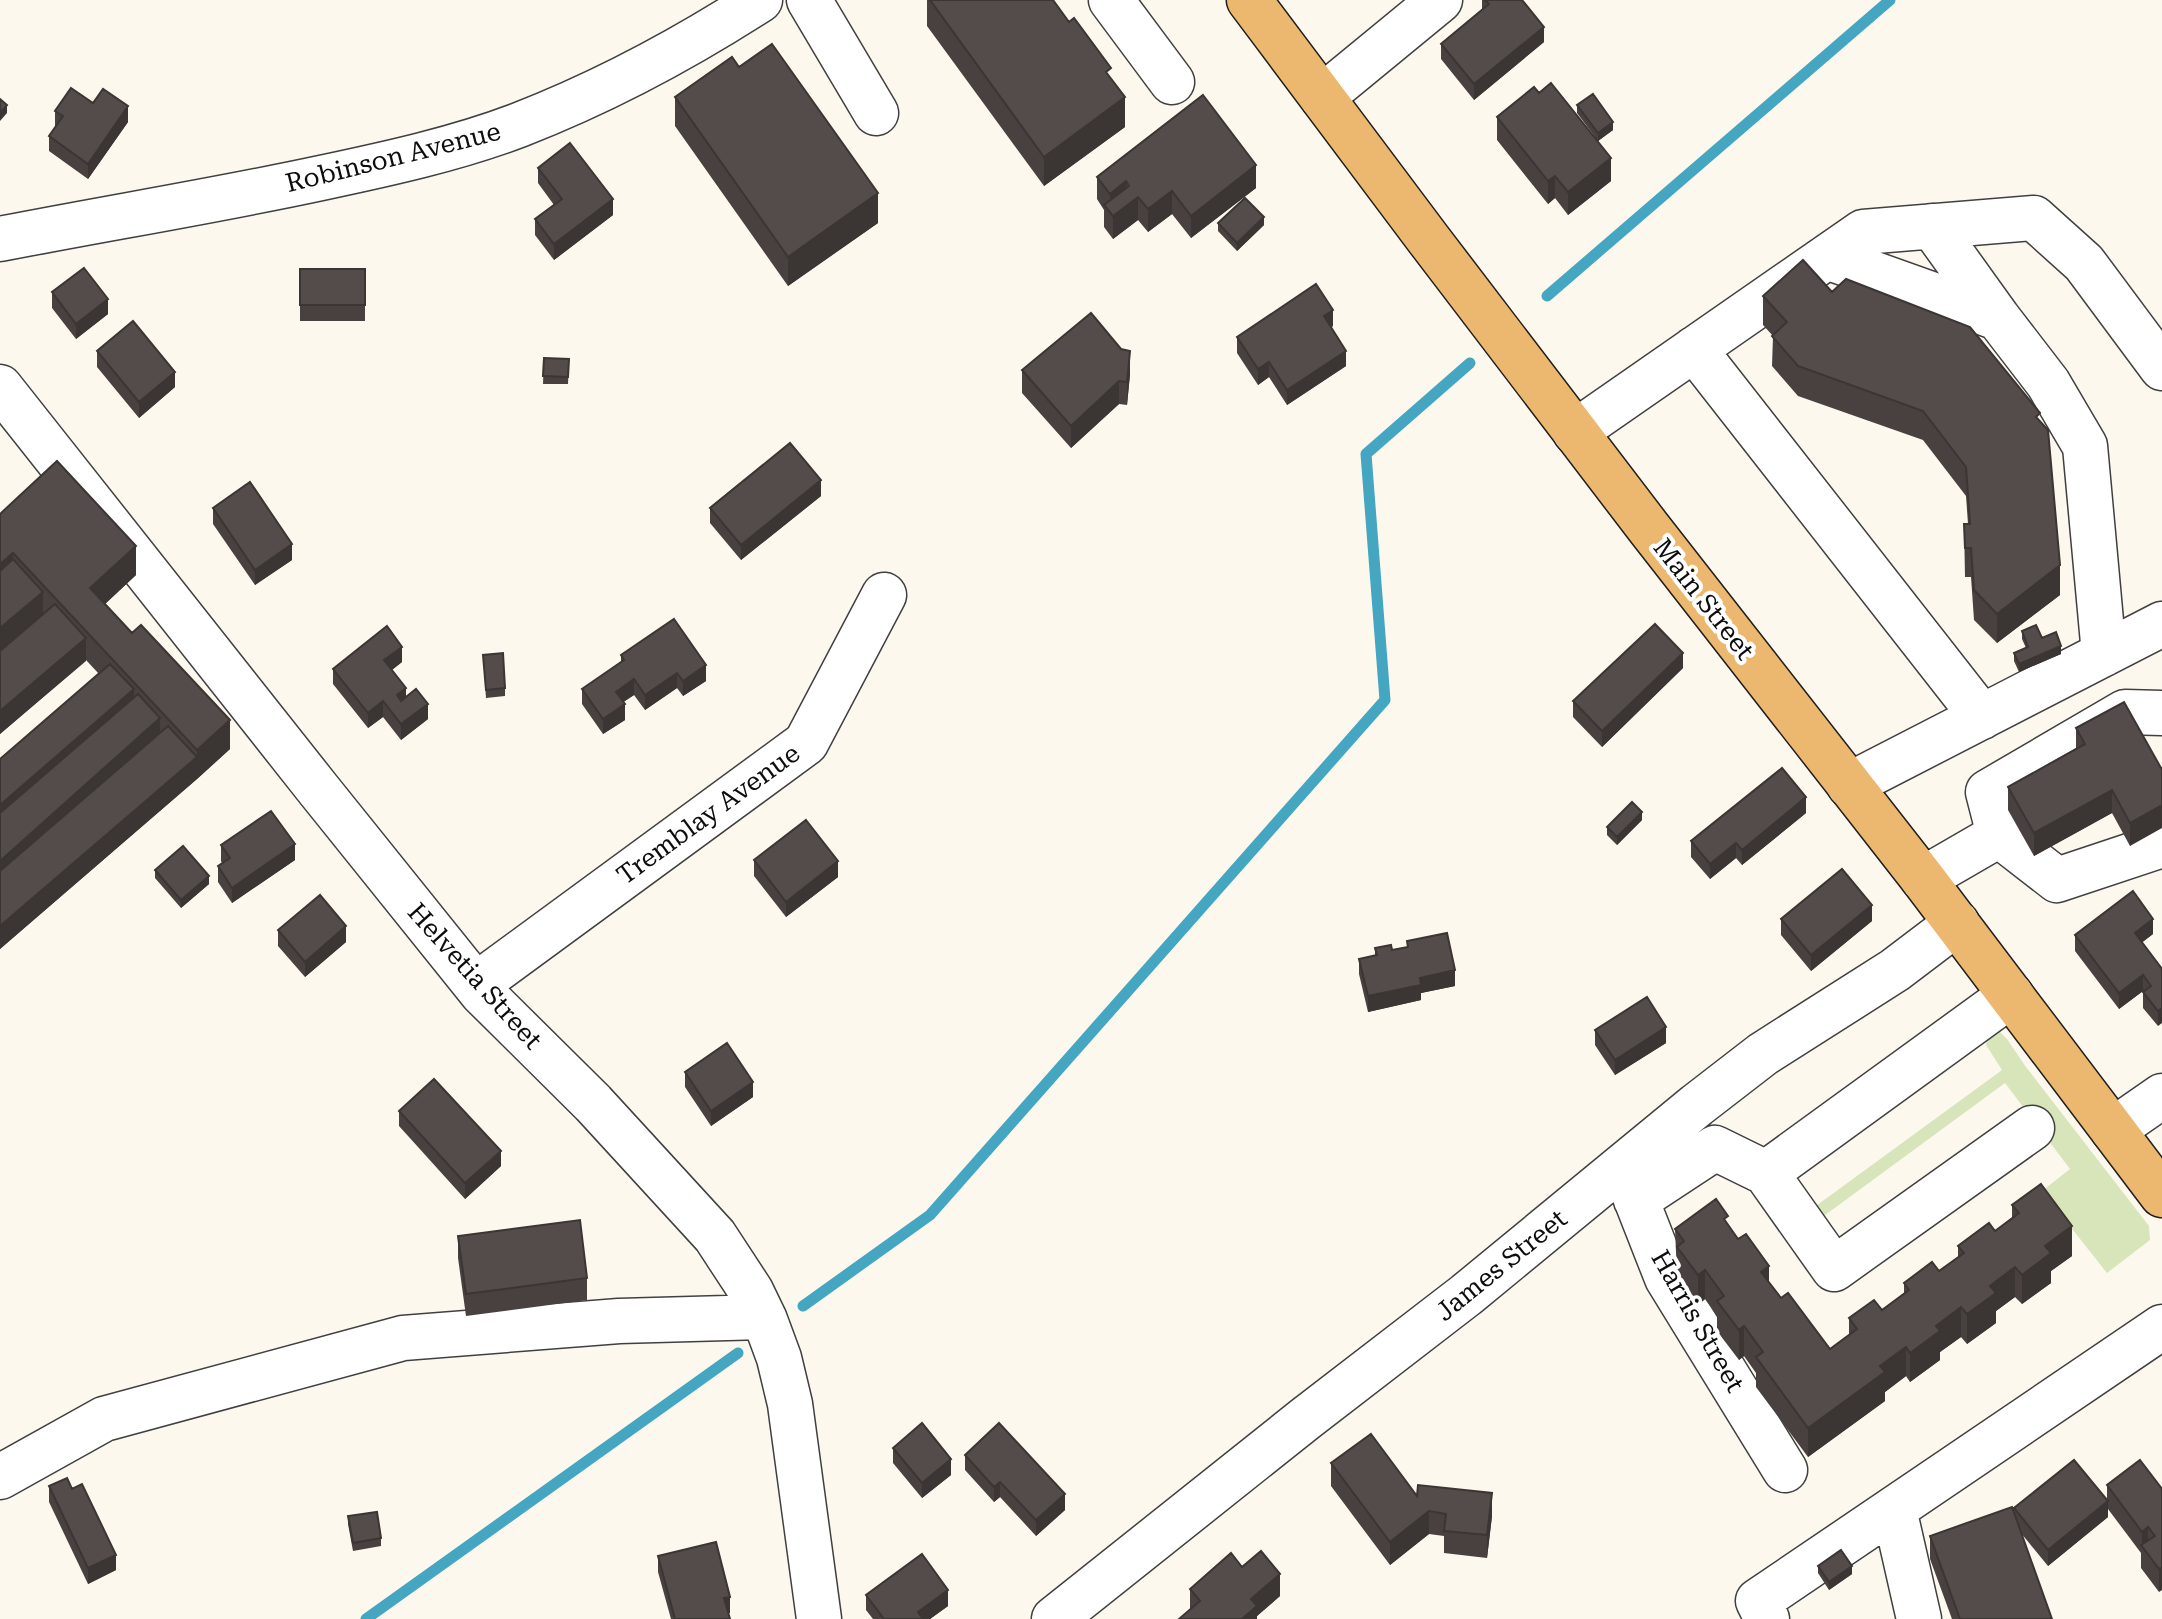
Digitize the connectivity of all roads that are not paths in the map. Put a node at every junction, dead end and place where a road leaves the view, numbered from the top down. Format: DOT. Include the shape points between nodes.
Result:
graph roads {
  1 [pos="760,0"];
  2 [pos="809,0"];
  3 [pos="1249,0"];
  4 [pos="1440,0"];
  5 [pos="1123,4"];
  6 [pos="1172,82"];
  7 [pos="1322,97"];
  8 [pos="876,113"];
  9 [pos="1932,226"];
  10 [pos="0,239"];
  11 [pos="1827,257"];
  12 [pos="1998,318"];
  13 [pos="1694,349"];
  14 [pos="2162,368"];
  15 [pos="0,387"];
  16 [pos="1575,432"];
  17 [pos="884,595"];
  18 [pos="2162,624"];
  19 [pos="2104,654"];
  20 [pos="2162,713"];
  21 [pos="1972,722"];
  22 [pos="1849,785"];
  23 [pos="1988,792"];
  24 [pos="1999,835"];
  25 [pos="2162,845"];
  26 [pos="1923,879"];
  27 [pos="1957,923"];
  28 [pos="476,985"];
  29 [pos="2011,995"];
  30 [pos="2162,1096"];
  31 [pos="1677,1121"];
  32 [pos="2032,1128"];
  33 [pos="2113,1130"];
  34 [pos="1702,1157"];
  35 [pos="1766,1173"];
  36 [pos="1629,1183"];
  37 [pos="2162,1195"];
  38 [pos="763,1317"];
  39 [pos="2162,1327"];
  40 [pos="1785,1470"];
  41 [pos="0,1477"];
  42 [pos="1894,1509"];
  43 [pos="819,1619"];
  44 [pos="1054,1619"];
  45 [pos="1767,1619"];
  46 [pos="1919,1619"];
  1 -- 10 [label="street, Robinson Avenue" via="602,90 517,125 372,167"];
  2 -- 8 [label="street"];
  3 -- 7 [label="main road, Main Street"];
  4 -- 7 [label="street"];
  5 -- 6 [label="street"];
  7 -- 16 [label="main road, Main Street"];
  9 -- 11 [label="street" via="1863,232"];
  9 -- 12 [label="street"];
  9 -- 14 [label="street" via="2034,218 2084,263"];
  11 -- 12 [label="street"];
  11 -- 13 [label="street"];
  12 -- 19 [label="street" via="2048,383 2085,446"];
  13 -- 16 [label="street"];
  13 -- 21 [label="street"];
  15 -- 28 [label="street, Helvetia Street"];
  16 -- 22 [label="main road, Main Street"];
  17 -- 28 [label="street, Tremblay Avenue" via="806,743"];
  18 -- 19 [label="street"];
  19 -- 21 [label="street"];
  20 -- 23 [label="street" via="2125,712"];
  21 -- 22 [label="street"];
  21 -- 23 [label="street"];
  22 -- 26 [label="main road, Main Street"];
  23 -- 24 [label="street"];
  24 -- 25 [label="street" via="2057,880"];
  24 -- 26 [label="street"];
  26 -- 27 [label="main road, Main Street"];
  27 -- 29 [label="main road, Main Street"];
  27 -- 31 [label="street, James Street" via="1895,970 1763,1054"];
  28 -- 38 [label="street, Helvetia Street" via="715,1236"];
  29 -- 33 [label="main road, Main Street"];
  29 -- 35 [label="street"];
  30 -- 33 [label="street"];
  31 -- 34 [label="street"];
  31 -- 36 [label="street, James Street"];
  32 -- 35 [label="street" via="1834,1269"];
  33 -- 37 [label="main road, Main Street"];
  34 -- 35 [label="street" via="1715,1148"];
  34 -- 36 [label="street"];
  36 -- 40 [label="street, Harris Street" via="1667,1278"];
  36 -- 44 [label="street, James Street" via="1466,1295"];
  38 -- 41 [label="street" via="619,1321 403,1338 104,1419"];
  38 -- 43 [label="street, Helvetia Street" via="790,1404"];
  39 -- 42 [label="street"];
  42 -- 45 [label="street" via="1758,1601"];
  42 -- 46 [label="street"];
}
